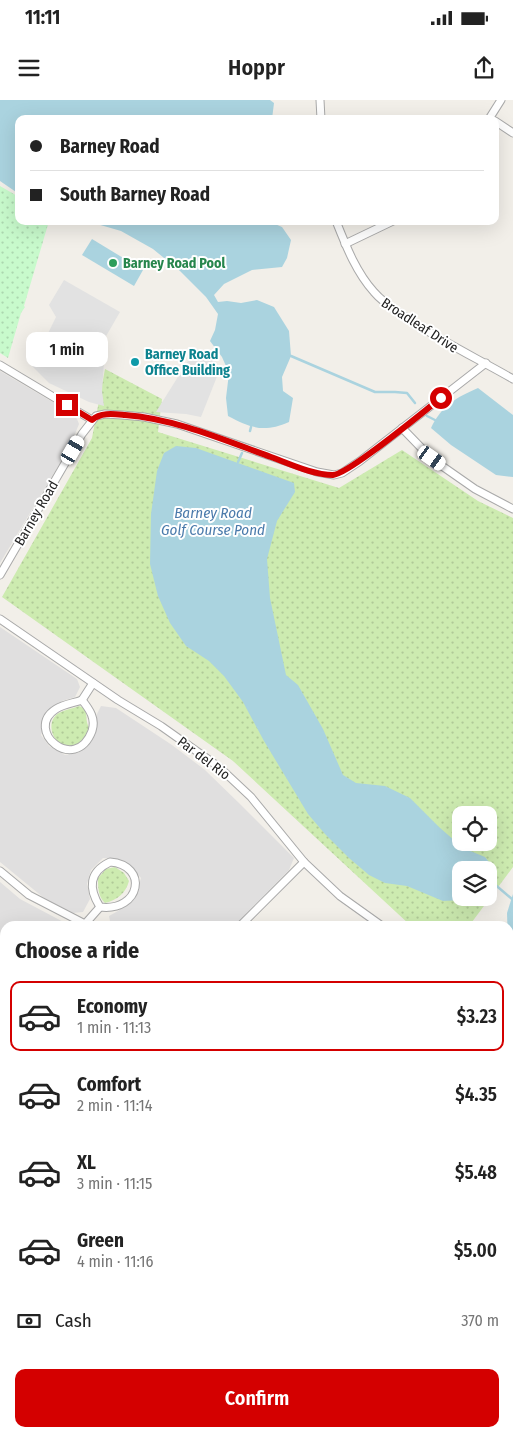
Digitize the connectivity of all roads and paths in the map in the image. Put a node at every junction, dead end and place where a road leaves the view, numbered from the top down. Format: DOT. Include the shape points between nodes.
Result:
graph roads {
  1 [pos="320,100"];
  2 [pos="501,100"];
  3 [pos="321,115"];
  4 [pos="493,115"];
  5 [pos="499,124"];
  6 [pos="513,133"];
  7 [pos="338,225"];
  8 [pos="384,225"];
  9 [pos="345,244"];
  10 [pos="486,363"];
  11 [pos="0,365"];
  12 [pos="513,378"];
  13 [pos="92,420"];
  14 [pos="402,428"];
  15 [pos="513,509"];
  16 [pos="0,575"];
  17 [pos="0,618"];
  18 [pos="93,684"];
  19 [pos="82,700"];
  20 [pos="304,862"];
  21 [pos="0,871"];
  22 [pos="100,907"];
  23 [pos="79,921"];
  24 [pos="90,921"];
  25 [pos="245,921"];
  26 [pos="375,921"];
  1 -- 3 [label="street"];
  2 -- 4 [label="street"];
  5 -- 6 [label="street"];
  7 -- 9 [label="street, Broadleaf Drive"];
  8 -- 9 [label="street"];
  9 -- 10 [label="street, Broadleaf Drive" via="359,272 384,303 438,339"];
  10 -- 12 [label="street, Broadleaf Drive"];
  10 -- 14 [label="street"];
  11 -- 13 [label="street"];
  13 -- 14 [label="street" via="105,414 175,423 302,468 334,475"];
  13 -- 16 [label="street, Barney Road"];
  14 -- 15 [label="street" via="432,458 475,489"];
  17 -- 18 [label="street, Par del Rio"];
  18 -- 19 [label="street"];
  18 -- 20 [label="street, Par del Rio" via="161,726 230,776"];
  19 -- 19 [label="street" via="55,710 46,721 48,737 67,750 82,746 93,729 92,714"];
  20 -- 25 [label="street"];
  20 -- 26 [label="street, Par del Rio" via="340,896"];
  21 -- 23 [label="street" via="28,895"];
  22 -- 22 [label="street" via="116,907 128,900 136,889 133,874 117,862 102,866 92,878"];
  22 -- 24 [label="street"];
}
